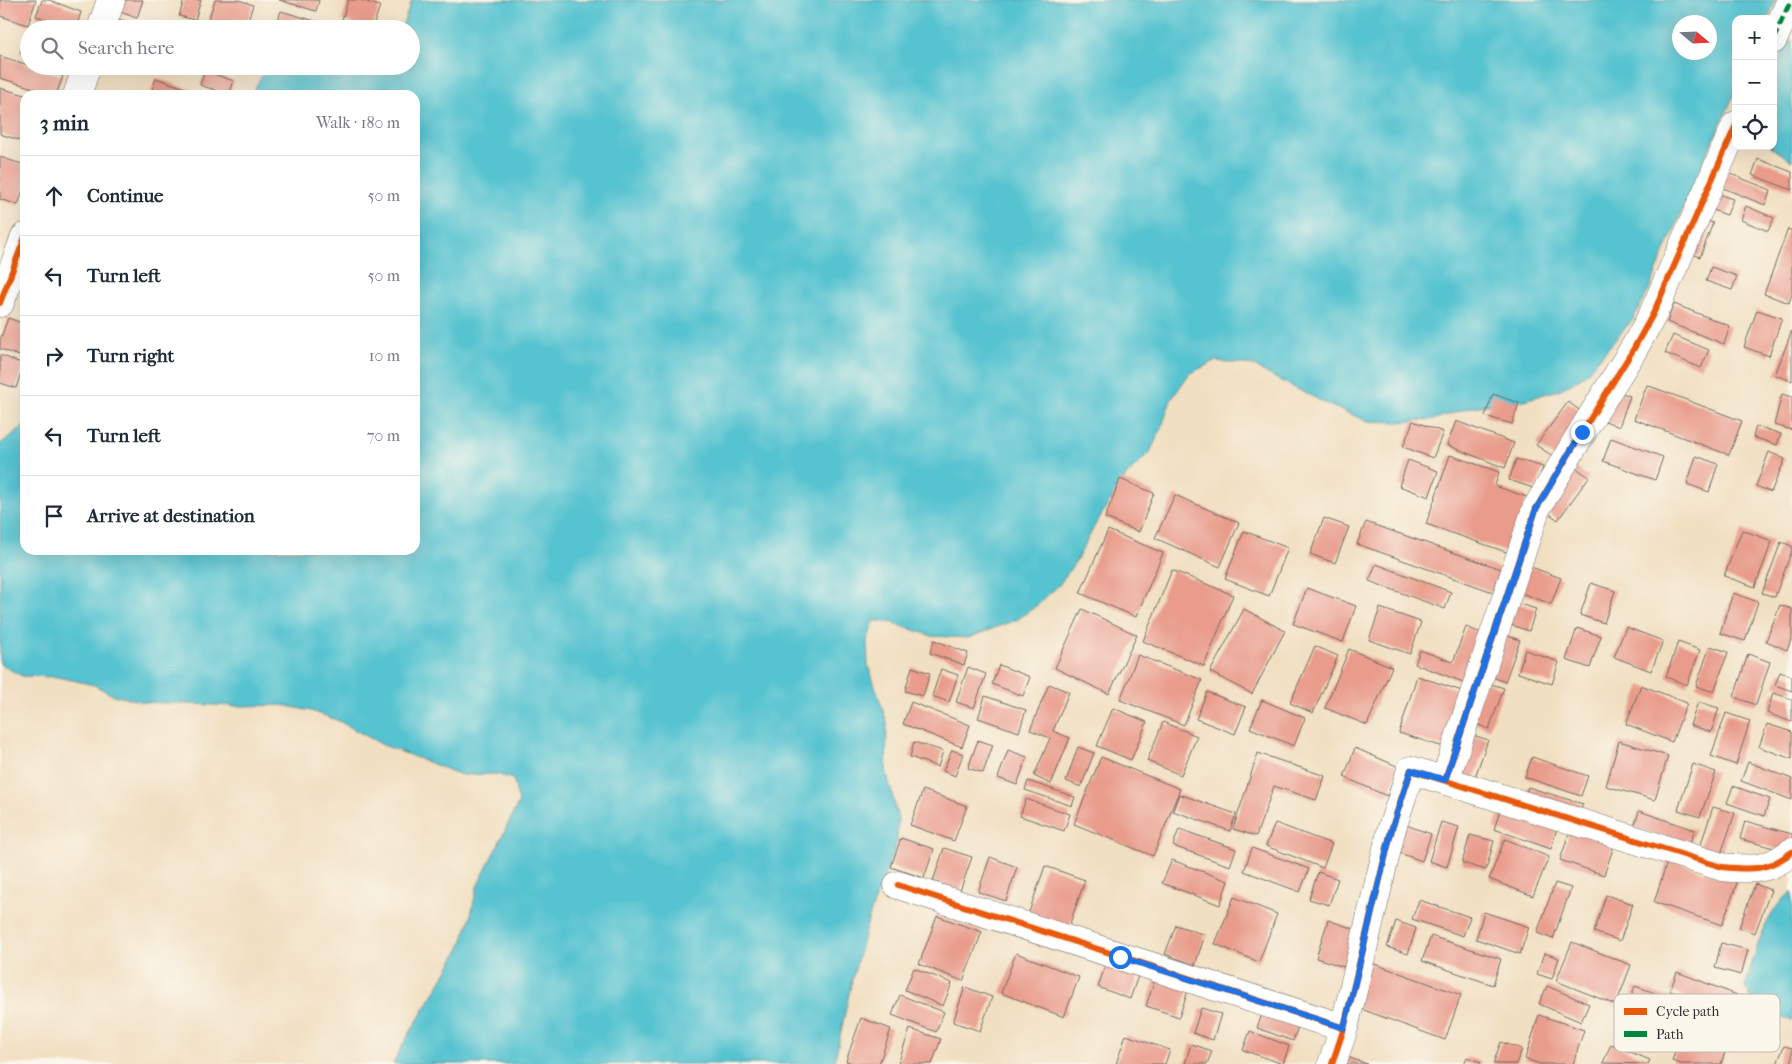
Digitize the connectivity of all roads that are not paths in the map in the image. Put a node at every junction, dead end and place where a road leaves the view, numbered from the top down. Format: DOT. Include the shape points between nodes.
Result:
graph roads {
  1 [pos="111,0"];
  2 [pos="1791,0"];
  3 [pos="104,20"];
  4 [pos="1777,31"];
  5 [pos="84,75"];
  6 [pos="79,90"];
  7 [pos="1732,134"];
  8 [pos="20,250"];
  9 [pos="0,304"];
  10 [pos="1445,780"];
  11 [pos="1792,852"];
  12 [pos="898,885"];
  13 [pos="1344,1028"];
  14 [pos="1332,1064"];
  1 -- 3 [label="street"];
  2 -- 4 [label="street"];
  5 -- 6 [label="street"];
  7 -- 10 [label="street" via="1653,314 1536,509"];
  8 -- 9 [label="street"];
  10 -- 11 [label="street" via="1722,867 1754,870 1779,862"];
  10 -- 13 [label="street" via="1411,770 1392,828"];
  12 -- 13 [label="street"];
  13 -- 14 [label="street"];
}
